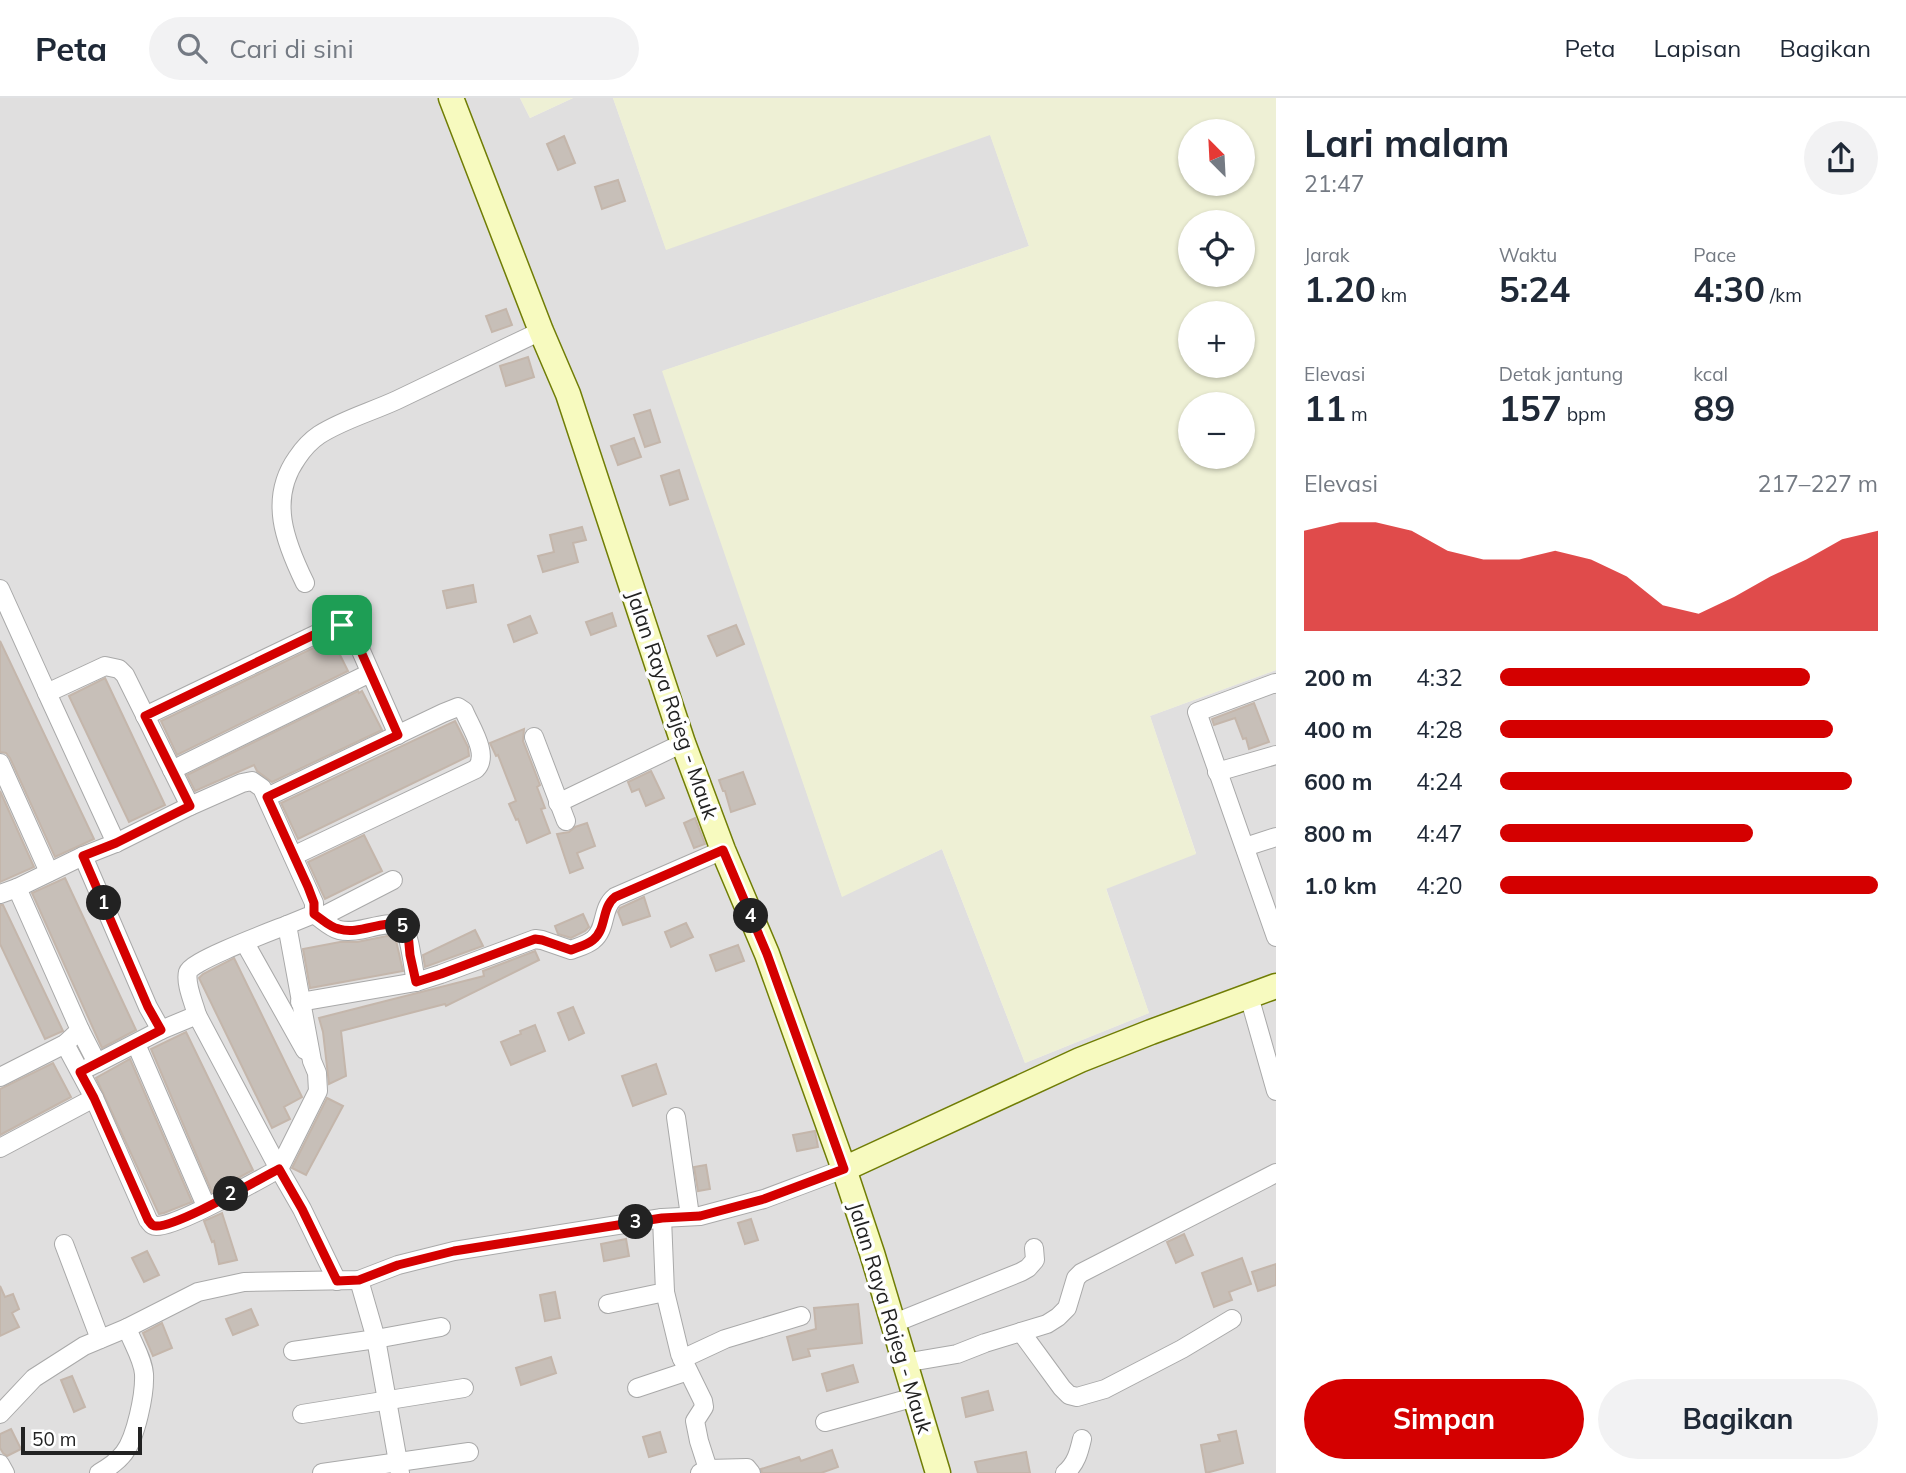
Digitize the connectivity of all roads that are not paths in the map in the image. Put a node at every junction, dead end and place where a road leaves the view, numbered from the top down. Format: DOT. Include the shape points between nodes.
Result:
graph roads {
  1 [pos="452,98"];
  2 [pos="541,331"];
  3 [pos="305,583"];
  4 [pos="0,589"];
  5 [pos="370,673"];
  6 [pos="1276,684"];
  7 [pos="47,693"];
  8 [pos="145,716"];
  9 [pos="398,735"];
  10 [pos="534,737"];
  11 [pos="683,743"];
  12 [pos="1276,755"];
  13 [pos="0,762"];
  14 [pos="172,770"];
  15 [pos="1217,772"];
  16 [pos="267,797"];
  17 [pos="558,803"];
  18 [pos="190,806"];
  19 [pos="566,821"];
  20 [pos="1276,837"];
  21 [pos="116,843"];
  22 [pos="1245,847"];
  23 [pos="723,850"];
  24 [pos="83,856"];
  25 [pos="293,856"];
  26 [pos="49,872"];
  27 [pos="393,880"];
  28 [pos="17,888"];
  29 [pos="0,894"];
  30 [pos="1272,910"];
  31 [pos="318,917"];
  32 [pos="287,925"];
  33 [pos="1276,937"];
  34 [pos="245,943"];
  35 [pos="416,982"];
  36 [pos="1276,986"];
  37 [pos="1249,996"];
  38 [pos="300,1002"];
  39 [pos="197,1015"];
  40 [pos="80,1030"];
  41 [pos="161,1030"];
  42 [pos="65,1044"];
  43 [pos="136,1044"];
  44 [pos="313,1061"];
  45 [pos="97,1063"];
  46 [pos="80,1072"];
  47 [pos="0,1077"];
  48 [pos="1276,1091"];
  49 [pos="94,1098"];
  50 [pos="676,1117"];
  51 [pos="0,1148"];
  52 [pos="279,1169"];
  53 [pos="844,1169"];
  54 [pos="1276,1174"];
  55 [pos="206,1206"];
  56 [pos="690,1216"];
  57 [pos="662,1218"];
  58 [pos="64,1244"];
  59 [pos="1034,1248"];
  60 [pos="359,1280"];
  61 [pos="337,1281"];
  62 [pos="665,1292"];
  63 [pos="608,1304"];
  64 [pos="800,1316"];
  65 [pos="1232,1319"];
  66 [pos="892,1324"];
  67 [pos="441,1327"];
  68 [pos="127,1328"];
  69 [pos="1021,1332"];
  70 [pos="100,1339"];
  71 [pos="376,1339"];
  72 [pos="293,1351"];
  73 [pos="904,1363"];
  74 [pos="685,1365"];
  75 [pos="464,1388"];
  76 [pos="636,1388"];
  77 [pos="915,1397"];
  78 [pos="387,1401"];
  79 [pos="0,1414"];
  80 [pos="302,1414"];
  81 [pos="825,1422"];
  82 [pos="1082,1438"];
  83 [pos="469,1452"];
  84 [pos="0,1464"];
  85 [pos="399,1467"];
  86 [pos="704,1471"];
  87 [pos="5,1473"];
  88 [pos="99,1473"];
  89 [pos="322,1473"];
  90 [pos="751,1473"];
  91 [pos="938,1473"];
  92 [pos="1065,1473"];
  1 -- 2 [label="main road, Jalan Raya Rajeg - Mauk"];
  2 -- 3 [label="street" via="309,442 288,470 281,508 291,555"];
  2 -- 11 [label="main road, Jalan Raya Rajeg - Mauk" via="568,394"];
  4 -- 7 [label="street"];
  5 -- 8 [label="street" via="351,629 342,625"];
  5 -- 9 [label="street"];
  5 -- 14 [label="street"];
  6 -- 15 [label="street" via="1197,712"];
  7 -- 8 [label="street" via="112,666 125,675"];
  7 -- 21 [label="street"];
  8 -- 14 [label="street"];
  9 -- 16 [label="street"];
  9 -- 25 [label="street" via="460,707 481,761 476,769"];
  10 -- 17 [label="street"];
  11 -- 17 [label="street"];
  11 -- 23 [label="main road, Jalan Raya Rajeg - Mauk"];
  12 -- 15 [label="street"];
  13 -- 26 [label="street"];
  14 -- 18 [label="street"];
  15 -- 22 [label="street"];
  16 -- 18 [label="street" via="252,781"];
  16 -- 25 [label="street"];
  17 -- 19 [label="street"];
  18 -- 21 [label="street"];
  20 -- 22 [label="street"];
  21 -- 24 [label="street"];
  22 -- 30 [label="street"];
  23 -- 35 [label="street" via="615,897 591,942 571,950 535,939"];
  23 -- 53 [label="main road, Jalan Raya Rajeg - Mauk" via="767,954"];
  24 -- 26 [label="street"];
  24 -- 41 [label="street"];
  25 -- 31 [label="street"];
  26 -- 28 [label="street"];
  27 -- 31 [label="street"];
  28 -- 29 [label="street"];
  28 -- 40 [label="street"];
  30 -- 33 [label="street"];
  31 -- 32 [label="street"];
  31 -- 35 [label="street" via="348,931 402,925 408,933"];
  32 -- 34 [label="street"];
  32 -- 38 [label="street"];
  34 -- 39 [label="street" via="188,970"];
  34 -- 44 [label="street"];
  35 -- 38 [label="street"];
  36 -- 37 [label="main road"];
  37 -- 48 [label="street"];
  37 -- 53 [label="main road" via="1080,1060"];
  38 -- 44 [label="street"];
  39 -- 41 [label="street"];
  39 -- 52 [label="street"];
  40 -- 42 [label="street"];
  40 -- 45 [label="street"];
  41 -- 43 [label="street"];
  42 -- 46 [label="street"];
  42 -- 47 [label="street"];
  43 -- 45 [label="street"];
  43 -- 55 [label="street"];
  44 -- 52 [label="street" via="318,1091"];
  45 -- 46 [label="street"];
  46 -- 49 [label="street"];
  49 -- 51 [label="street"];
  49 -- 55 [label="street" via="152,1224 184,1218"];
  50 -- 56 [label="street"];
  52 -- 55 [label="street"];
  52 -- 61 [label="street"];
  53 -- 56 [label="street" via="764,1199"];
  53 -- 66 [label="main road, Jalan Raya Rajeg - Mauk"];
  54 -- 69 [label="street" via="1081,1273 1067,1308 1058,1317"];
  56 -- 57 [label="street"];
  57 -- 60 [label="street" via="454,1251"];
  57 -- 62 [label="street"];
  58 -- 70 [label="street"];
  59 -- 66 [label="street" via="1035,1260 1021,1272"];
  60 -- 61 [label="street"];
  60 -- 71 [label="street"];
  61 -- 68 [label="street" via="224,1286 198,1292"];
  62 -- 63 [label="street"];
  62 -- 74 [label="street"];
  64 -- 74 [label="street" via="725,1339"];
  65 -- 69 [label="street" via="1105,1389 1077,1397 1062,1388"];
  66 -- 73 [label="main road, Jalan Raya Rajeg - Mauk"];
  67 -- 71 [label="street"];
  68 -- 70 [label="street"];
  68 -- 88 [label="street" via="144,1372 143,1396 130,1444"];
  69 -- 73 [label="street" via="957,1354"];
  70 -- 79 [label="street" via="34,1378"];
  71 -- 72 [label="street"];
  71 -- 78 [label="street"];
  73 -- 77 [label="main road, Jalan Raya Rajeg - Mauk"];
  74 -- 76 [label="street"];
  74 -- 86 [label="street" via="703,1401 695,1421"];
  75 -- 78 [label="street"];
  77 -- 81 [label="street"];
  77 -- 91 [label="main road, Jalan Raya Rajeg - Mauk"];
  78 -- 80 [label="street"];
  78 -- 85 [label="street"];
  82 -- 92 [label="street" via="1077,1457"];
  83 -- 85 [label="street"];
  84 -- 87 [label="street"];
  85 -- 89 [label="street"];
  86 -- 90 [label="street" via="747,1468"];
}
